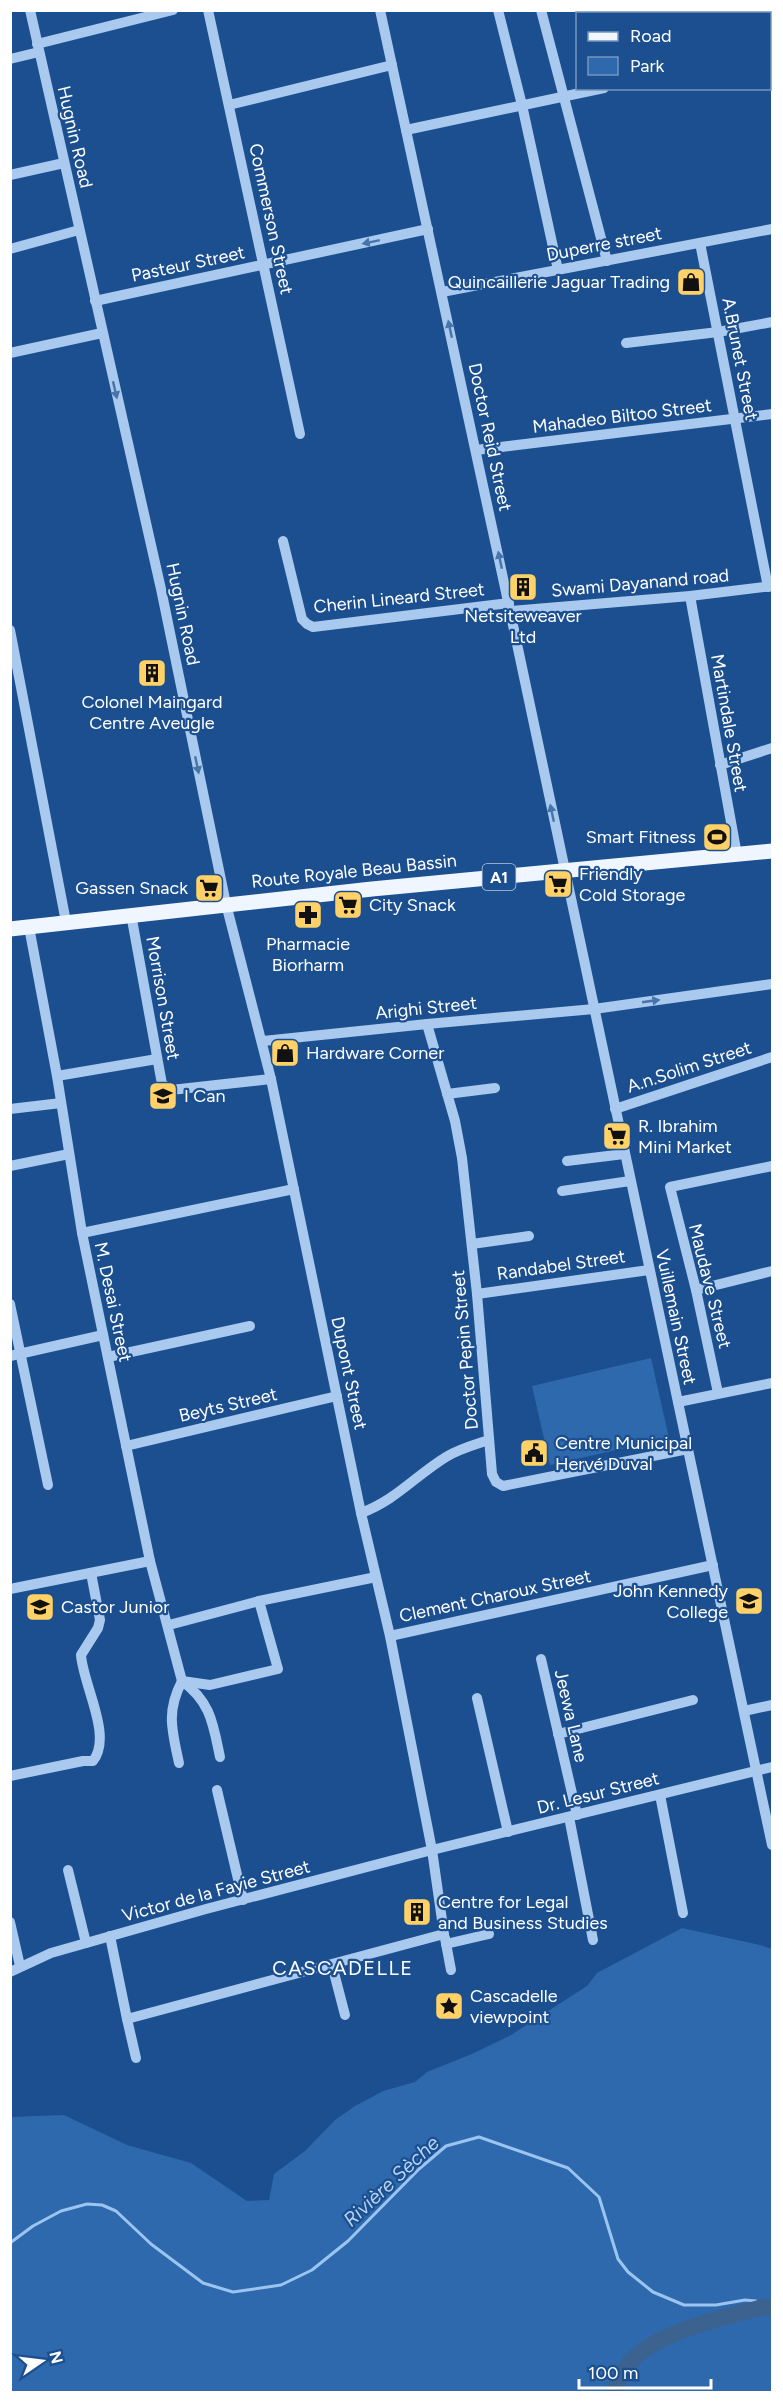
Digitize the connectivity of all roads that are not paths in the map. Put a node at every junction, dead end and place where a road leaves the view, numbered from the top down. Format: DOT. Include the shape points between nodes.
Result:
graph roads {
  1 [pos="30,10"];
  2 [pos="173,10"];
  3 [pos="208,10"];
  4 [pos="380,10"];
  5 [pos="498,10"];
  6 [pos="541,10"];
  7 [pos="38,48"];
  8 [pos="10,59"];
  9 [pos="392,65"];
  10 [pos="598,90"];
  11 [pos="565,97"];
  12 [pos="229,105"];
  13 [pos="522,105"];
  14 [pos="406,130"];
  15 [pos="64,163"];
  16 [pos="10,175"];
  17 [pos="428,229"];
  18 [pos="772,229"];
  19 [pos="79,230"];
  20 [pos="700,243"];
  21 [pos="10,249"];
  22 [pos="607,261"];
  23 [pos="264,265"];
  24 [pos="558,270"];
  25 [pos="442,292"];
  26 [pos="95,301"];
  27 [pos="772,322"];
  28 [pos="718,332"];
  29 [pos="102,333"];
  30 [pos="626,343"];
  31 [pos="10,353"];
  32 [pos="772,414"];
  33 [pos="735,420"];
  34 [pos="300,434"];
  35 [pos="476,450"];
  36 [pos="283,541"];
  37 [pos="770,586"];
  38 [pos="690,596"];
  39 [pos="510,607"];
  40 [pos="10,630"];
  41 [pos="772,748"];
  42 [pos="720,765"];
  43 [pos="772,851"];
  44 [pos="737,855"];
  45 [pos="564,870"];
  46 [pos="226,904"];
  47 [pos="130,914"];
  48 [pos="66,922"];
  49 [pos="29,927"];
  50 [pos="10,929"];
  51 [pos="772,984"];
  52 [pos="594,1009"];
  53 [pos="427,1024"];
  54 [pos="262,1041"];
  55 [pos="772,1057"];
  56 [pos="157,1059"];
  57 [pos="57,1076"];
  58 [pos="271,1079"];
  59 [pos="495,1088"];
  60 [pos="447,1094"];
  61 [pos="61,1103"];
  62 [pos="10,1109"];
  63 [pos="615,1109"];
  64 [pos="69,1154"];
  65 [pos="624,1154"];
  66 [pos="567,1161"];
  67 [pos="10,1166"];
  68 [pos="772,1166"];
  69 [pos="630,1181"];
  70 [pos="294,1189"];
  71 [pos="562,1191"];
  72 [pos="82,1233"];
  73 [pos="529,1236"];
  74 [pos="472,1244"];
  75 [pos="649,1270"];
  76 [pos="772,1271"];
  77 [pos="696,1290"];
  78 [pos="477,1294"];
  79 [pos="10,1304"];
  80 [pos="250,1326"];
  81 [pos="103,1335"];
  82 [pos="22,1354"];
  83 [pos="10,1356"];
  84 [pos="108,1357"];
  85 [pos="772,1383"];
  86 [pos="718,1393"];
  87 [pos="337,1396"];
  88 [pos="678,1402"];
  89 [pos="489,1440"];
  90 [pos="126,1446"];
  91 [pos="688,1449"];
  92 [pos="48,1485"];
  93 [pos="361,1513"];
  94 [pos="150,1561"];
  95 [pos="713,1565"];
  96 [pos="91,1573"];
  97 [pos="376,1577"];
  98 [pos="10,1590"];
  99 [pos="259,1601"];
  100 [pos="169,1625"];
  101 [pos="390,1636"];
  102 [pos="541,1659"];
  103 [pos="182,1681"];
  104 [pos="477,1698"];
  105 [pos="693,1700"];
  106 [pos="772,1705"];
  107 [pos="744,1711"];
  108 [pos="558,1734"];
  109 [pos="220,1757"];
  110 [pos="179,1763"];
  111 [pos="772,1767"];
  112 [pos="757,1771"];
  113 [pos="10,1776"];
  114 [pos="217,1790"];
  115 [pos="660,1795"];
  116 [pos="573,1816"];
  117 [pos="508,1832"];
  118 [pos="772,1845"];
  119 [pos="432,1850"];
  120 [pos="68,1870"];
  121 [pos="243,1900"];
  122 [pos="682,1913"];
  123 [pos="10,1922"];
  124 [pos="489,1934"];
  125 [pos="110,1936"];
  126 [pos="445,1939"];
  127 [pos="593,1940"];
  128 [pos="86,1943"];
  129 [pos="332,1965"];
  130 [pos="16,1969"];
  131 [pos="451,1970"];
  132 [pos="345,2015"];
  133 [pos="127,2019"];
  134 [pos="136,2058"];
  1 -- 7 [label="street, Hugnin Road"];
  2 -- 7 [label="street"];
  3 -- 12 [label="street, Commerson Street"];
  4 -- 9 [label="street, Doctor Reid Street"];
  5 -- 13 [label="street"];
  6 -- 11 [label="street"];
  7 -- 8 [label="street"];
  7 -- 15 [label="street, Hugnin Road"];
  9 -- 12 [label="street"];
  9 -- 14 [label="street, Doctor Reid Street"];
  10 -- 11 [label="street"];
  11 -- 13 [label="street"];
  11 -- 22 [label="street"];
  12 -- 23 [label="street, Commerson Street"];
  13 -- 14 [label="street"];
  13 -- 24 [label="street"];
  14 -- 17 [label="street, Doctor Reid Street"];
  15 -- 16 [label="street"];
  15 -- 19 [label="street, Hugnin Road"];
  17 -- 23 [label="street, Pasteur Street, one-way"];
  17 -- 25 [label="street, Doctor Reid Street"];
  18 -- 20 [label="street, Duperre street"];
  19 -- 21 [label="street"];
  19 -- 26 [label="street, Hugnin Road"];
  20 -- 22 [label="street, Duperre street"];
  20 -- 28 [label="street, A.Brunet Street"];
  22 -- 24 [label="street, Duperre street"];
  23 -- 26 [label="street, Pasteur Street"];
  23 -- 34 [label="street, Commerson Street"];
  24 -- 25 [label="street, Duperre street"];
  35 -- 25 [label="street, Doctor Reid Street, one-way"];
  26 -- 29 [label="street, Hugnin Road"];
  27 -- 28 [label="street"];
  28 -- 30 [label="street"];
  28 -- 33 [label="street, A.Brunet Street"];
  29 -- 31 [label="street"];
  29 -- 46 [label="street, Hugnin Road, one-way" via="161,590"];
  32 -- 33 [label="street, Mahadeo Biltoo Street"];
  33 -- 35 [label="street, Mahadeo Biltoo Street"];
  33 -- 37 [label="street, A.Brunet Street"];
  39 -- 35 [label="street, Doctor Reid Street, one-way"];
  36 -- 39 [label="street, Cherin Lineard Street" via="302,619 314,627"];
  37 -- 38 [label="street, Swami Dayanand road"];
  38 -- 39 [label="street, Swami Dayanand road"];
  38 -- 42 [label="street, Martindale Street"];
  45 -- 39 [label="street, Doctor Reid Street, one-way"];
  40 -- 48 [label="street"];
  41 -- 42 [label="street"];
  42 -- 44 [label="street, Martindale Street"];
  43 -- 44 [label="main road, Route Royale Beau Bassin / A1"];
  44 -- 45 [label="main road, Route Royale Beau Bassin / A1"];
  45 -- 46 [label="main road, Route Royale Beau Bassin / A1"];
  45 -- 52 [label="street, Vuillemain Street"];
  46 -- 47 [label="main road, Route Royale Beau Bassin / A1"];
  46 -- 54 [label="street, Dupont Street"];
  47 -- 48 [label="main road, Route Royale Beau Bassin / A1"];
  47 -- 56 [label="street, Morrison Street"];
  48 -- 49 [label="main road, Route Royale Beau Bassin / A1"];
  49 -- 50 [label="main road, Route Royale Beau Bassin / A1"];
  49 -- 57 [label="street, M. Desai Street"];
  52 -- 51 [label="street, Arighi Street, one-way"];
  52 -- 53 [label="street, Arighi Street"];
  52 -- 63 [label="street, Vuillemain Street"];
  53 -- 54 [label="street, Arighi Street"];
  53 -- 60 [label="street, Doctor Pepin Street"];
  54 -- 58 [label="street, Dupont Street"];
  55 -- 63 [label="street, A.n.Solim Street"];
  56 -- 57 [label="street"];
  56 -- 58 [label="street, Morrison Street" via="162,1084 171,1090"];
  57 -- 61 [label="street, M. Desai Street"];
  58 -- 70 [label="street, Dupont Street"];
  59 -- 60 [label="street"];
  60 -- 74 [label="street, Doctor Pepin Street" via="462,1158"];
  61 -- 62 [label="street"];
  61 -- 64 [label="street, M. Desai Street"];
  63 -- 65 [label="street, Vuillemain Street"];
  64 -- 67 [label="street"];
  64 -- 72 [label="street, M. Desai Street"];
  65 -- 66 [label="street"];
  65 -- 69 [label="street, Vuillemain Street"];
  68 -- 77 [label="street, Maudave Street" via="670,1187"];
  69 -- 71 [label="street"];
  69 -- 75 [label="street, Vuillemain Street"];
  70 -- 72 [label="street"];
  70 -- 87 [label="street, Dupont Street"];
  72 -- 81 [label="street, M. Desai Street"];
  73 -- 74 [label="street"];
  74 -- 78 [label="street, Doctor Pepin Street"];
  75 -- 78 [label="street, Randabel Street"];
  75 -- 88 [label="street, Vuillemain Street"];
  76 -- 77 [label="street"];
  77 -- 86 [label="street, Maudave Street"];
  78 -- 89 [label="street, Doctor Pepin Street"];
  79 -- 82 [label="street"];
  80 -- 84 [label="street"];
  81 -- 82 [label="street"];
  81 -- 84 [label="street, M. Desai Street"];
  82 -- 83 [label="street"];
  82 -- 92 [label="street"];
  84 -- 90 [label="street, M. Desai Street"];
  85 -- 86 [label="street"];
  86 -- 88 [label="street"];
  87 -- 90 [label="street, Beyts Street"];
  87 -- 93 [label="street, Dupont Street"];
  88 -- 91 [label="street, Vuillemain Street"];
  89 -- 91 [label="street, Doctor Pepin Street" via="492,1474 503,1486"];
  89 -- 93 [label="street" via="445,1457 381,1505"];
  90 -- 94 [label="street, M. Desai Street"];
  91 -- 95 [label="street, Vuillemain Street"];
  93 -- 97 [label="street, Dupont Street"];
  94 -- 96 [label="street"];
  94 -- 100 [label="street, M. Desai Street"];
  95 -- 101 [label="street, Clement Charoux Street"];
  95 -- 107 [label="street, Vuillemain Street"];
  96 -- 98 [label="street"];
  96 -- 113 [label="street" via="100,1620 81,1655 100,1745 93,1761"];
  97 -- 99 [label="street"];
  97 -- 101 [label="street, Dupont Street"];
  99 -- 100 [label="street"];
  99 -- 103 [label="street" via="278,1669 210,1684"];
  100 -- 103 [label="street, M. Desai Street"];
  101 -- 119 [label="street, Dupont Street"];
  102 -- 108 [label="street, Jeewa Lane"];
  103 -- 109 [label="street" via="206,1704"];
  103 -- 110 [label="street" via="170,1718"];
  104 -- 117 [label="street"];
  105 -- 108 [label="street"];
  106 -- 107 [label="street"];
  107 -- 112 [label="street, Vuillemain Street"];
  108 -- 116 [label="street, Jeewa Lane"];
  111 -- 112 [label="street, Dr. Lesur Street"];
  112 -- 115 [label="street, Dr. Lesur Street"];
  112 -- 118 [label="street, Vuillemain Street"];
  114 -- 121 [label="street"];
  115 -- 116 [label="street, Dr. Lesur Street"];
  115 -- 122 [label="street"];
  116 -- 117 [label="street, Dr. Lesur Street"];
  116 -- 127 [label="street, Jeewa Lane"];
  117 -- 119 [label="street, Dr. Lesur Street"];
  119 -- 121 [label="street, Victor de la Fayie Street"];
  119 -- 126 [label="street, Dupont Street"];
  120 -- 128 [label="street"];
  121 -- 125 [label="street, Victor de la Fayie Street"];
  123 -- 130 [label="street"];
  124 -- 126 [label="street"];
  125 -- 128 [label="street, Victor de la Fayie Street"];
  125 -- 133 [label="street"];
  126 -- 129 [label="street"];
  126 -- 131 [label="street, Dupont Street"];
  128 -- 130 [label="street, Victor de la Fayie Street"];
  129 -- 132 [label="street"];
  129 -- 133 [label="street"];
  133 -- 134 [label="street"];
}
